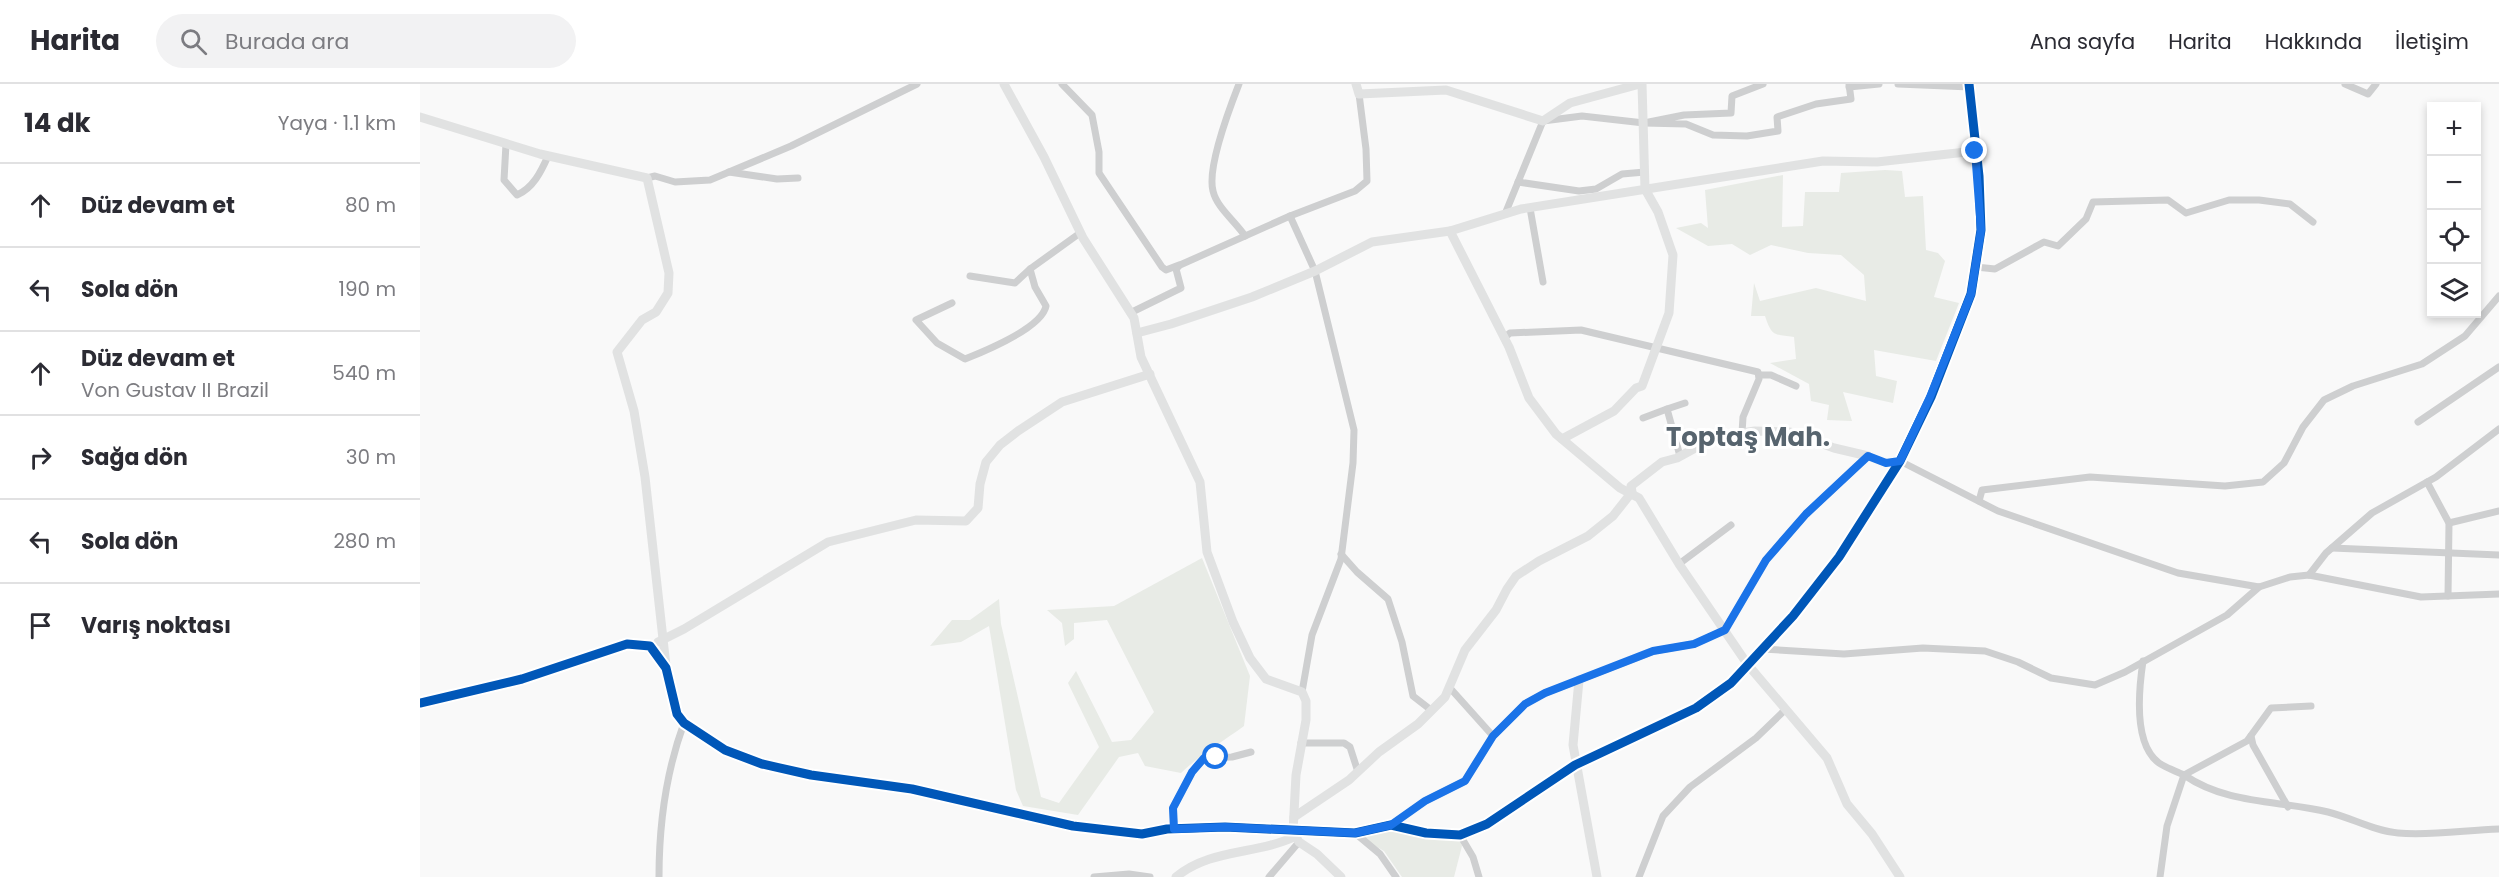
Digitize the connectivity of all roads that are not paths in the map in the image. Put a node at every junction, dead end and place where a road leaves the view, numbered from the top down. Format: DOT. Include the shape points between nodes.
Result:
graph roads {
  1 [pos="917,84"];
  2 [pos="1004,84"];
  3 [pos="1062,84"];
  4 [pos="1239,84"];
  5 [pos="1641,84"];
  6 [pos="1763,84"];
  7 [pos="1880,84"];
  8 [pos="1898,84"];
  9 [pos="2346,84"];
  10 [pos="2376,84"];
  11 [pos="1849,86"];
  12 [pos="1969,86"];
  13 [pos="1447,87"];
  14 [pos="1358,89"];
  15 [pos="420,117"];
  16 [pos="1543,121"];
  17 [pos="1644,123"];
  18 [pos="506,144"];
  19 [pos="1975,151"];
  20 [pos="548,156"];
  21 [pos="729,172"];
  22 [pos="1645,172"];
  23 [pos="647,178"];
  24 [pos="798,178"];
  25 [pos="1518,182"];
  26 [pos="1645,189"];
  27 [pos="1530,208"];
  28 [pos="1505,214"];
  29 [pos="1290,216"];
  30 [pos="2313,222"];
  31 [pos="1450,231"];
  32 [pos="1080,232"];
  33 [pos="1245,236"];
  34 [pos="1180,265"];
  35 [pos="1976,267"];
  36 [pos="1030,269"];
  37 [pos="1315,271"];
  38 [pos="970,276"];
  39 [pos="1543,282"];
  40 [pos="2499,296"];
  41 [pos="952,303"];
  42 [pos="1130,313"];
  43 [pos="1137,333"];
  44 [pos="1504,338"];
  45 [pos="1656,348"];
  46 [pos="2499,367"];
  47 [pos="1150,374"];
  48 [pos="1760,375"];
  49 [pos="1796,386"];
  50 [pos="1685,403"];
  51 [pos="1667,409"];
  52 [pos="1643,418"];
  53 [pos="2418,423"];
  54 [pos="2499,429"];
  55 [pos="1742,433"];
  56 [pos="1562,439"];
  57 [pos="1680,456"];
  58 [pos="1868,456"];
  59 [pos="1900,461"];
  60 [pos="2427,482"];
  61 [pos="1632,492"];
  62 [pos="1979,501"];
  63 [pos="2499,511"];
  64 [pos="2449,523"];
  65 [pos="1731,525"];
  66 [pos="2332,548"];
  67 [pos="2447,552"];
  68 [pos="1341,554"];
  69 [pos="2499,555"];
  70 [pos="1679,564"];
  71 [pos="2309,575"];
  72 [pos="2259,587"];
  73 [pos="2499,594"];
  74 [pos="2448,596"];
  75 [pos="1725,630"];
  76 [pos="663,639"];
  77 [pos="650,646"];
  78 [pos="1762,650"];
  79 [pos="2143,661"];
  80 [pos="1748,664"];
  81 [pos="666,668"];
  82 [pos="1579,680"];
  83 [pos="1450,688"];
  84 [pos="1302,692"];
  85 [pos="420,703"];
  86 [pos="2311,706"];
  87 [pos="1786,709"];
  88 [pos="1431,710"];
  89 [pos="684,723"];
  90 [pos="1493,736"];
  91 [pos="2251,736"];
  92 [pos="1301,743"];
  93 [pos="1251,752"];
  94 [pos="1575,765"];
  95 [pos="1358,772"];
  96 [pos="2184,775"];
  97 [pos="2289,807"];
  98 [pos="1294,817"];
  99 [pos="1391,825"];
  100 [pos="2499,828"];
  101 [pos="1174,829"];
  102 [pos="1355,833"];
  103 [pos="1460,835"];
  104 [pos="1296,837"];
  105 [pos="659,877"];
  106 [pos="1094,877"];
  107 [pos="1150,877"];
  108 [pos="1176,877"];
  109 [pos="1269,877"];
  110 [pos="1341,877"];
  111 [pos="1396,877"];
  112 [pos="1479,877"];
  113 [pos="1597,877"];
  114 [pos="1639,877"];
  115 [pos="1900,877"];
  116 [pos="2160,877"];
  1 -- 21 [label="street"];
  2 -- 32 [label="street"];
  3 -- 34 [label="street" via="1092,115 1099,173 1162,267 1166,270"];
  4 -- 33 [label="street" via="1220,139 1212,189 1219,205"];
  5 -- 16 [label="street" via="1570,102"];
  5 -- 17 [label="street"];
  6 -- 17 [label="street" via="1732,96 1731,113 1684,114"];
  7 -- 11 [label="street"];
  8 -- 12 [label="street"];
  9 -- 10 [label="street" via="2368,94"];
  11 -- 17 [label="street" via="1851,99 1777,117 1778,131 1747,136 1713,135 1686,124"];
  12 -- 19 [label="street"];
  13 -- 14 [label="street"];
  13 -- 16 [label="street"];
  14 -- 29 [label="street" via="1367,181 1355,191"];
  15 -- 18 [label="street"];
  16 -- 17 [label="street" via="1582,116"];
  16 -- 25 [label="street"];
  17 -- 22 [label="street"];
  18 -- 20 [label="street"];
  18 -- 20 [label="street" via="504,180 516,195 535,181"];
  19 -- 26 [label="street" via="1877,162 1823,161"];
  19 -- 35 [label="street" via="1981,230"];
  20 -- 23 [label="street"];
  21 -- 23 [label="street" via="710,180 675,182 655,176"];
  21 -- 24 [label="street"];
  22 -- 25 [label="street" via="1622,174 1596,189 1579,191"];
  22 -- 26 [label="street"];
  23 -- 76 [label="street" via="669,273 668,293 656,312 642,320 617,352 634,411 645,477"];
  25 -- 28 [label="street"];
  26 -- 27 [label="street"];
  26 -- 45 [label="street" via="1673,255 1669,313"];
  27 -- 28 [label="street"];
  27 -- 39 [label="street"];
  28 -- 31 [label="street"];
  29 -- 33 [label="street"];
  29 -- 37 [label="street"];
  30 -- 35 [label="street" via="2290,204 2259,200 2229,200 2186,213 2168,201 2093,202 2086,219 2058,246 2044,242 1995,269"];
  31 -- 37 [label="street" via="1372,242"];
  31 -- 44 [label="street"];
  32 -- 36 [label="street"];
  32 -- 42 [label="street"];
  33 -- 34 [label="street"];
  34 -- 42 [label="street" via="1176,269 1181,288"];
  35 -- 59 [label="street" via="1971,294 1952,346"];
  36 -- 38 [label="street" via="1015,283"];
  36 -- 41 [label="street" via="1045,312 1026,329 964,359 937,344 916,320"];
  37 -- 43 [label="street" via="1252,297"];
  37 -- 68 [label="street" via="1354,430"];
  40 -- 62 [label="street" via="2465,336 2422,364 2353,386 2324,400 2303,427 2284,463 2263,482 2225,486 2090,477 1982,490"];
  42 -- 43 [label="street"];
  43 -- 47 [label="street" via="1141,357"];
  44 -- 45 [label="street" via="1510,333 1581,330"];
  44 -- 56 [label="street" via="1529,398"];
  45 -- 48 [label="street"];
  45 -- 56 [label="street" via="1642,386 1614,411"];
  46 -- 53 [label="street"];
  47 -- 76 [label="street" via="1062,402 1000,445 986,462 978,508 966,520 916,520 828,542"];
  47 -- 84 [label="street" via="1200,482 1206,552 1246,649 1266,679"];
  48 -- 49 [label="street"];
  48 -- 55 [label="street" via="1743,417"];
  50 -- 51 [label="street"];
  51 -- 52 [label="street"];
  51 -- 57 [label="street"];
  54 -- 60 [label="street"];
  55 -- 57 [label="street" via="1721,436"];
  55 -- 58 [label="street" via="1790,432"];
  56 -- 61 [label="street" via="1620,488"];
  57 -- 61 [label="street" via="1651,469 1631,486"];
  58 -- 59 [label="street" via="1886,463"];
  58 -- 75 [label="street" via="1806,514 1766,560"];
  59 -- 62 [label="street"];
  59 -- 78 [label="street" via="1839,557"];
  60 -- 64 [label="street"];
  60 -- 66 [label="street" via="2372,513"];
  61 -- 70 [label="street" via="1640,498"];
  61 -- 83 [label="street" via="1613,516 1588,536 1516,576 1497,610 1465,650"];
  62 -- 72 [label="street" via="2178,573"];
  63 -- 64 [label="street"];
  64 -- 67 [label="street"];
  65 -- 70 [label="street"];
  66 -- 67 [label="street"];
  66 -- 71 [label="street"];
  67 -- 69 [label="street"];
  67 -- 74 [label="street"];
  68 -- 84 [label="street" via="1312,635"];
  68 -- 88 [label="street" via="1388,599 1413,696"];
  70 -- 75 [label="street"];
  71 -- 72 [label="street"];
  71 -- 74 [label="street" via="2421,597"];
  72 -- 79 [label="street" via="2227,615"];
  73 -- 74 [label="street"];
  75 -- 80 [label="street"];
  75 -- 82 [label="street" via="1694,644 1653,651"];
  76 -- 77 [label="street"];
  76 -- 81 [label="street"];
  77 -- 81 [label="street"];
  77 -- 85 [label="street" via="627,644 522,679"];
  78 -- 79 [label="street" via="1844,654 1923,648 1985,651 2051,678 2095,685"];
  78 -- 80 [label="street"];
  79 -- 96 [label="street" via="2138,692 2143,738 2157,762"];
  80 -- 87 [label="street"];
  80 -- 94 [label="street" via="1731,683 1696,708"];
  81 -- 89 [label="street"];
  82 -- 90 [label="street" via="1525,704"];
  82 -- 94 [label="street"];
  83 -- 88 [label="street"];
  83 -- 90 [label="street"];
  84 -- 92 [label="street" via="1306,700"];
  86 -- 91 [label="street" via="2271,708"];
  87 -- 114 [label="street" via="1756,738 1690,787 1663,816"];
  87 -- 115 [label="street" via="1827,758 1847,804"];
  88 -- 95 [label="street"];
  89 -- 101 [label="street" via="725,750 762,764 811,775 912,789 1034,819 1107,832 1142,834"];
  89 -- 105 [label="street" via="675,747 664,805"];
  90 -- 99 [label="street" via="1465,781 1425,801"];
  91 -- 96 [label="street"];
  91 -- 97 [label="street"];
  92 -- 95 [label="street" via="1344,743 1350,747"];
  92 -- 98 [label="street"];
  93 -- 101 [label="street" via="1204,758 1173,808"];
  94 -- 103 [label="street" via="1487,824"];
  94 -- 113 [label="street"];
  95 -- 98 [label="street"];
  96 -- 97 [label="street" via="2223,794"];
  96 -- 116 [label="street" via="2168,826"];
  97 -- 100 [label="street" via="2328,812 2398,833"];
  98 -- 104 [label="street"];
  99 -- 102 [label="street"];
  99 -- 103 [label="street"];
  101 -- 104 [label="street" via="1225,827"];
  102 -- 104 [label="street"];
  102 -- 111 [label="street" via="1380,854"];
  103 -- 112 [label="street" via="1473,856"];
  104 -- 108 [label="street" via="1211,857"];
  104 -- 109 [label="street"];
  104 -- 110 [label="street"];
  106 -- 107 [label="street"];
}
